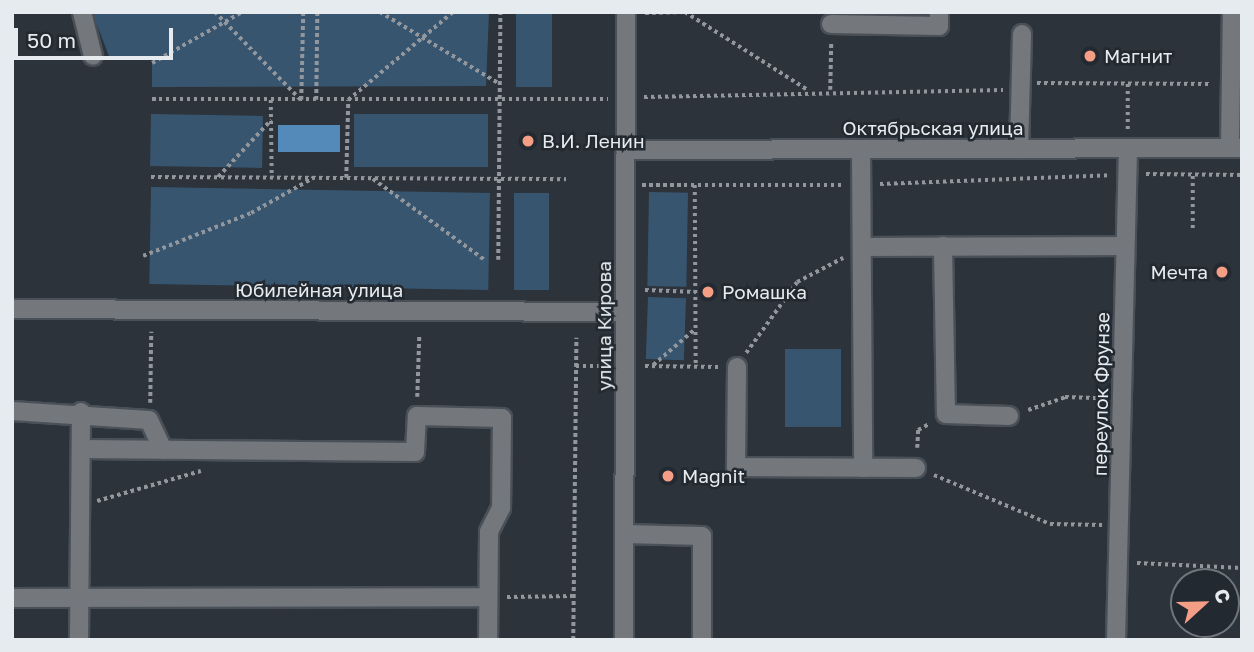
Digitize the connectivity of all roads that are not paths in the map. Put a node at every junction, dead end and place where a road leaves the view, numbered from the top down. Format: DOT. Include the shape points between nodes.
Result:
graph roads {
  1 [pos="82,12"];
  2 [pos="939,12"];
  3 [pos="1232,12"];
  4 [pos="633,13"];
  5 [pos="831,24"];
  6 [pos="1022,34"];
  7 [pos="93,56"];
  8 [pos="1236,148"];
  9 [pos="862,149"];
  10 [pos="1019,149"];
  11 [pos="1128,149"];
  12 [pos="625,150"];
  13 [pos="943,246"];
  14 [pos="1125,246"];
  15 [pos="863,247"];
  16 [pos="12,309"];
  17 [pos="625,312"];
  18 [pos="737,367"];
  19 [pos="12,411"];
  20 [pos="81,412"];
  21 [pos="1009,416"];
  22 [pos="81,449"];
  23 [pos="163,450"];
  24 [pos="863,468"];
  25 [pos="916,468"];
  26 [pos="624,534"];
  27 [pos="488,597"];
  28 [pos="12,598"];
  29 [pos="79,598"];
  30 [pos="79,640"];
  31 [pos="488,640"];
  32 [pos="624,640"];
  33 [pos="702,640"];
  34 [pos="1116,640"];
  1 -- 7 [label="street"];
  2 -- 5 [label="street" via="939,26"];
  3 -- 8 [label="street"];
  4 -- 12 [label="street, улица Кирова"];
  6 -- 10 [label="street"];
  8 -- 11 [label="street, Октябрьская улица"];
  9 -- 10 [label="street, Октябрьская улица"];
  9 -- 12 [label="street, Октябрьская улица"];
  9 -- 15 [label="street"];
  10 -- 11 [label="street, Октябрьская улица"];
  11 -- 14 [label="street, переулок Фрунзе"];
  12 -- 17 [label="street, улица Кирова"];
  13 -- 14 [label="street"];
  13 -- 15 [label="street"];
  13 -- 21 [label="street" via="946,414"];
  14 -- 34 [label="street, переулок Фрунзе"];
  15 -- 24 [label="street"];
  16 -- 17 [label="street, Юбилейная улица"];
  17 -- 26 [label="street, улица Кирова"];
  18 -- 24 [label="street" via="736,467"];
  19 -- 20 [label="street"];
  20 -- 22 [label="street"];
  20 -- 23 [label="street" via="149,420"];
  22 -- 23 [label="street"];
  22 -- 29 [label="street"];
  23 -- 27 [label="street" via="415,452 416,416 502,418 501,508 489,531"];
  24 -- 25 [label="street"];
  26 -- 32 [label="street, улица Кирова"];
  26 -- 33 [label="street" via="702,537"];
  27 -- 29 [label="street"];
  27 -- 31 [label="street"];
  28 -- 29 [label="street"];
  29 -- 30 [label="street"];
}
